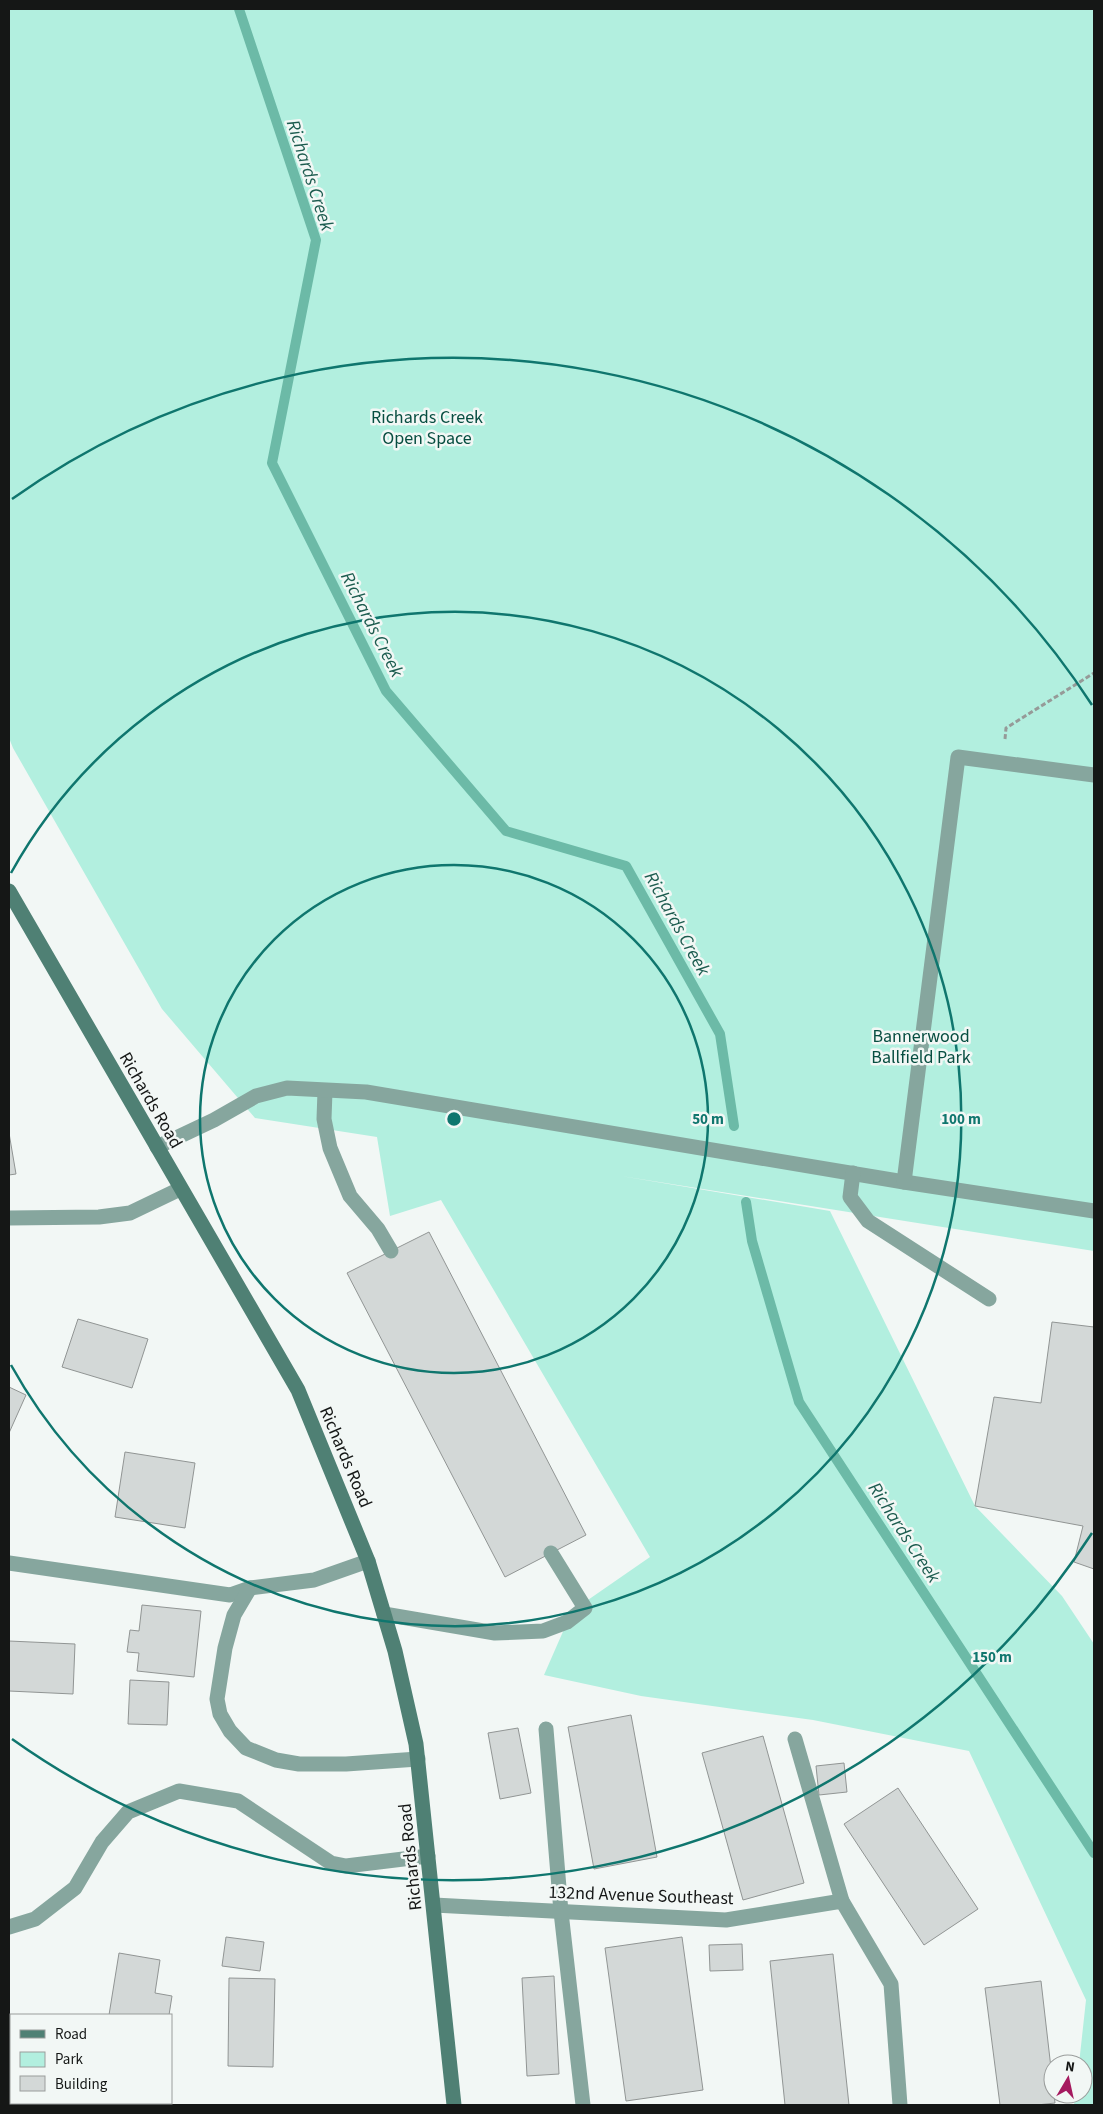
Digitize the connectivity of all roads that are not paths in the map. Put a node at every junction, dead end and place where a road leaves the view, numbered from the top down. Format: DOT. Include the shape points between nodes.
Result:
graph roads {
  1 [pos="1094,775"];
  2 [pos="9,891"];
  3 [pos="325,1091"];
  4 [pos="157,1148"];
  5 [pos="853,1173"];
  6 [pos="904,1182"];
  7 [pos="180,1189"];
  8 [pos="1094,1211"];
  9 [pos="9,1218"];
  10 [pos="392,1251"];
  11 [pos="989,1299"];
  12 [pos="551,1553"];
  13 [pos="368,1561"];
  14 [pos="9,1563"];
  15 [pos="250,1588"];
  16 [pos="384,1614"];
  17 [pos="546,1729"];
  18 [pos="795,1738"];
  19 [pos="418,1759"];
  20 [pos="428,1856"];
  21 [pos="842,1901"];
  22 [pos="434,1905"];
  23 [pos="561,1912"];
  24 [pos="9,1926"];
  25 [pos="454,2105"];
  26 [pos="583,2105"];
  27 [pos="900,2105"];
  1 -- 6 [label="street" via="958,757"];
  2 -- 4 [label="main road, Richards Road"];
  3 -- 4 [label="street" via="287,1088 256,1096"];
  3 -- 5 [label="street" via="366,1092"];
  3 -- 10 [label="street" via="324,1119 330,1148 346,1188"];
  4 -- 7 [label="main road, Richards Road"];
  5 -- 6 [label="street"];
  5 -- 11 [label="street" via="850,1197 868,1221"];
  6 -- 8 [label="street"];
  7 -- 9 [label="street" via="130,1213 99,1217"];
  7 -- 13 [label="main road, Richards Road" via="298,1390"];
  12 -- 16 [label="street" via="585,1608 567,1622 543,1631 495,1633"];
  13 -- 15 [label="street" via="314,1580"];
  13 -- 16 [label="main road, Richards Road"];
  14 -- 15 [label="street" via="230,1595"];
  15 -- 19 [label="street" via="234,1616 217,1699 220,1714 230,1731 246,1748 276,1760 299,1764"];
  16 -- 19 [label="main road, Richards Road"];
  17 -- 23 [label="street"];
  18 -- 21 [label="street"];
  19 -- 20 [label="main road, Richards Road"];
  20 -- 22 [label="main road, Richards Road"];
  20 -- 24 [label="street" via="346,1866 331,1863 238,1801 179,1791 128,1812 102,1842 75,1888 35,1918"];
  21 -- 23 [label="street, 132nd Avenue Southeast" via="726,1920"];
  21 -- 27 [label="street" via="891,1984"];
  22 -- 23 [label="street, 132nd Avenue Southeast"];
  22 -- 25 [label="main road, Richards Road"];
  23 -- 26 [label="street"];
}
